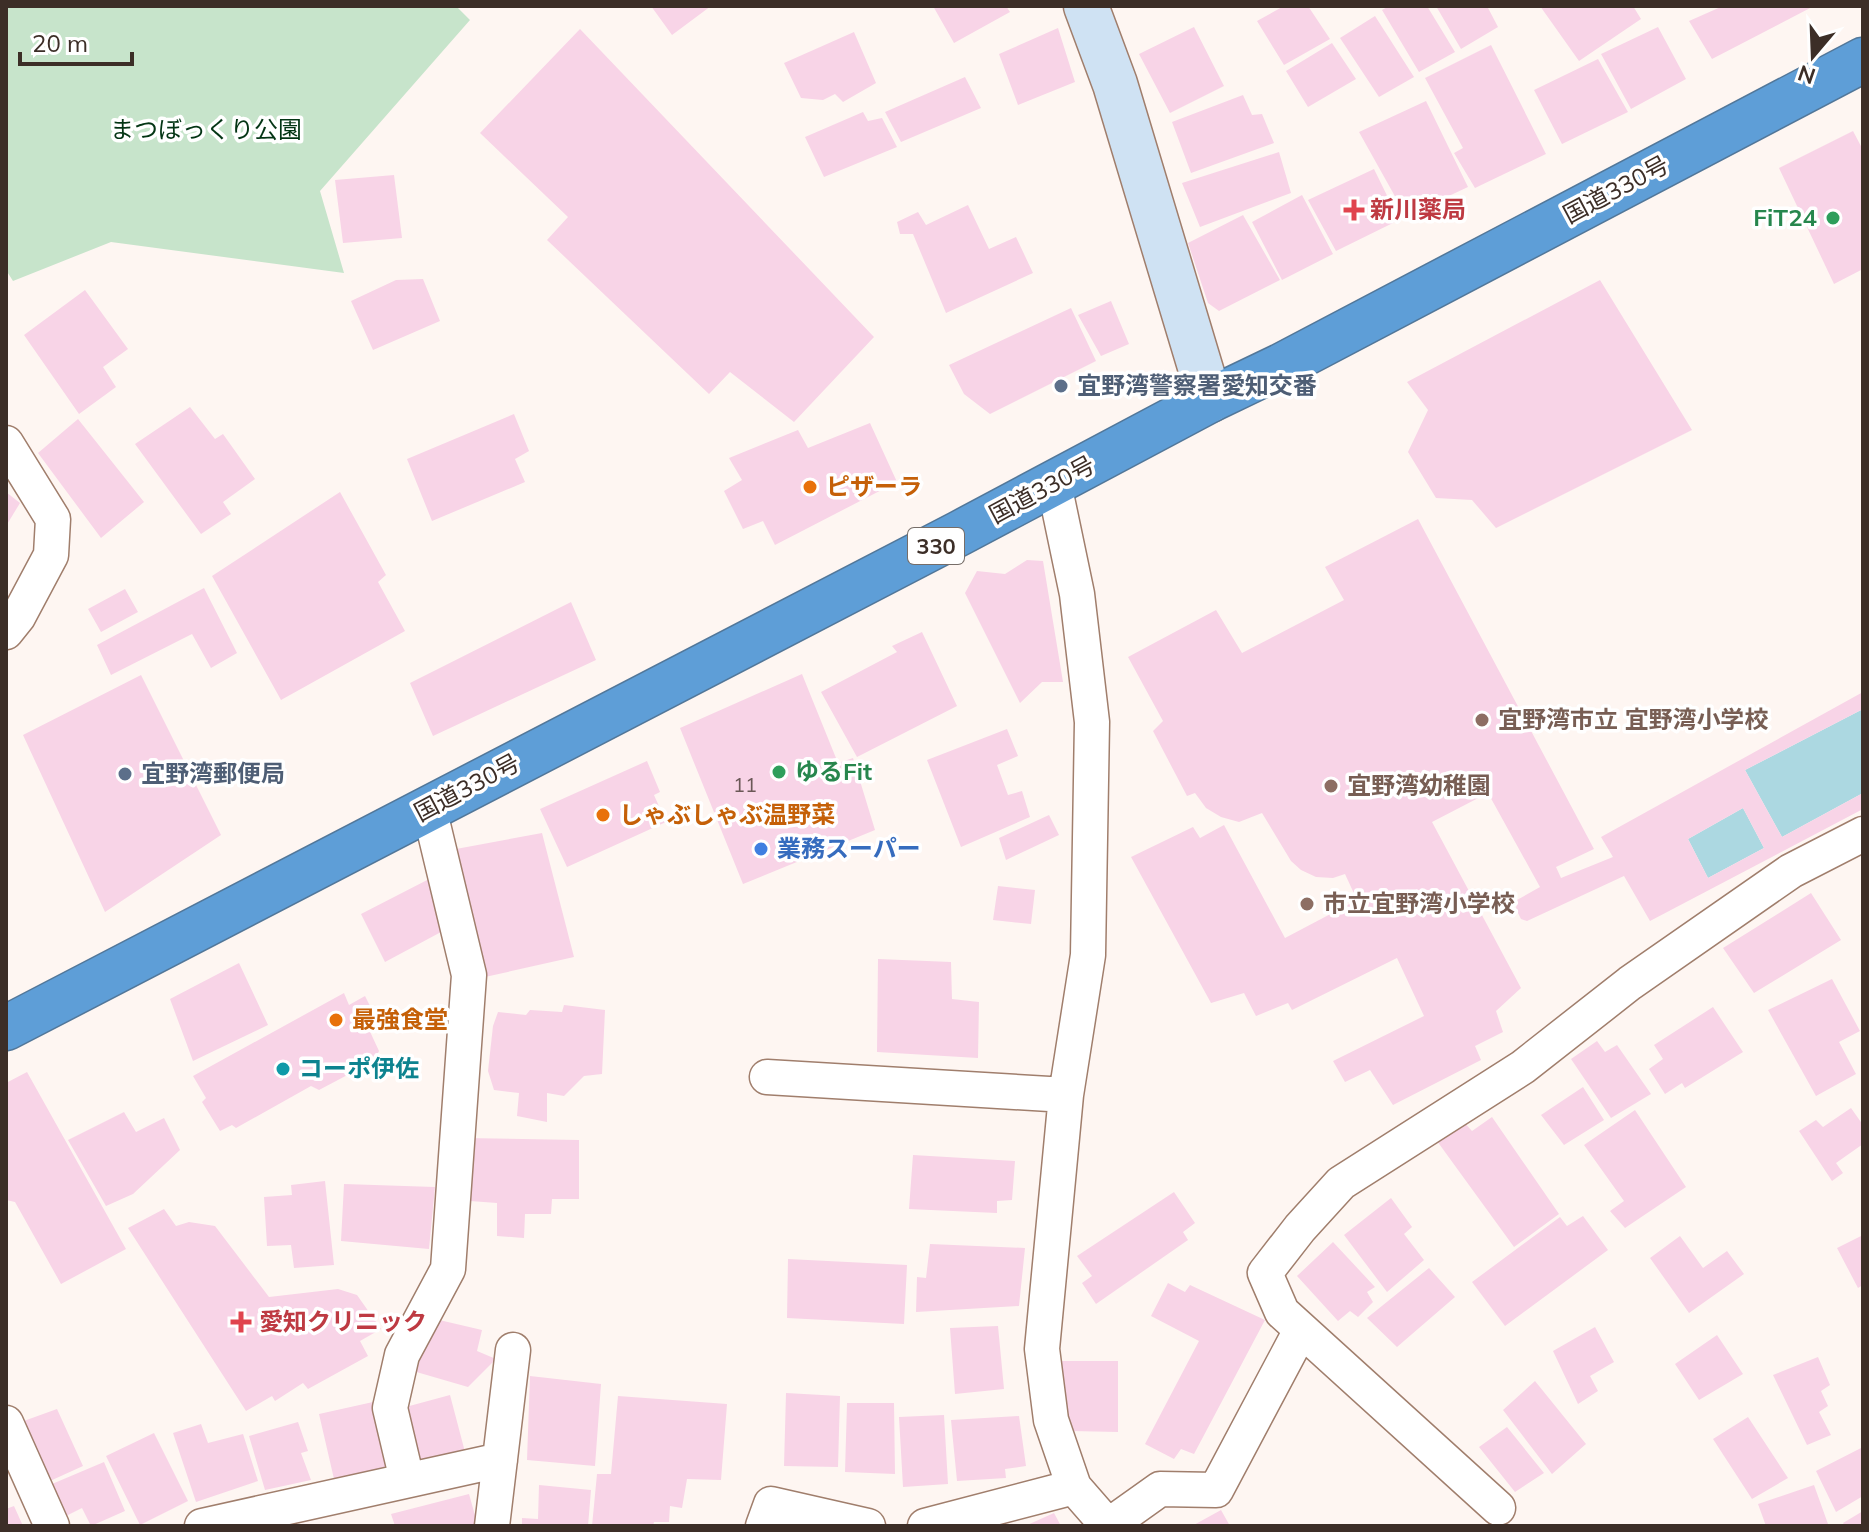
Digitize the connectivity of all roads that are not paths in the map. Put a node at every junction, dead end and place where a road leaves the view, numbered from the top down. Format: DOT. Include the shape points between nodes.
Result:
graph roads {
  1 [pos="1086,6"];
  2 [pos="1863,60"];
  3 [pos="1210,400"];
  4 [pos="6,443"];
  5 [pos="1054,484"];
  6 [pos="6,632"];
  7 [pos="429,808"];
  8 [pos="1863,834"];
  9 [pos="6,1028"];
  10 [pos="767,1077"];
  11 [pos="1066,1095"];
  12 [pos="1301,1330"];
  13 [pos="513,1350"];
  14 [pos="6,1423"];
  15 [pos="500,1460"];
  16 [pos="407,1480"];
  17 [pos="1074,1487"];
  18 [pos="1498,1508"];
  19 [pos="52,1526"];
  20 [pos="202,1526"];
  21 [pos="492,1526"];
  22 [pos="763,1526"];
  23 [pos="868,1526"];
  24 [pos="925,1526"];
  1 -- 3 [label="street" via="1115,84"];
  2 -- 3 [label="highway, 国道330号 / 330"];
  3 -- 5 [label="highway, 国道330号 / 330"];
  4 -- 6 [label="street" via="53,519 51,555"];
  5 -- 7 [label="highway, 国道330号 / 330"];
  5 -- 11 [label="street" via="1077,594 1092,722 1088,955"];
  7 -- 9 [label="highway, 国道330号 / 330"];
  7 -- 16 [label="street" via="469,975 448,1269 402,1355 390,1408"];
  8 -- 12 [label="street" via="1791,871 1630,983 1523,1067 1341,1183 1265,1273 1282,1312"];
  10 -- 11 [label="street"];
  11 -- 17 [label="street" via="1042,1349 1051,1420"];
  12 -- 17 [label="street" via="1216,1490 1160,1489 1108,1526"];
  12 -- 18 [label="street"];
  13 -- 15 [label="street"];
  14 -- 19 [label="street"];
  15 -- 16 [label="street"];
  15 -- 21 [label="street"];
  16 -- 20 [label="street"];
  17 -- 24 [label="street"];
  22 -- 23 [label="street" via="771,1504"];
}
